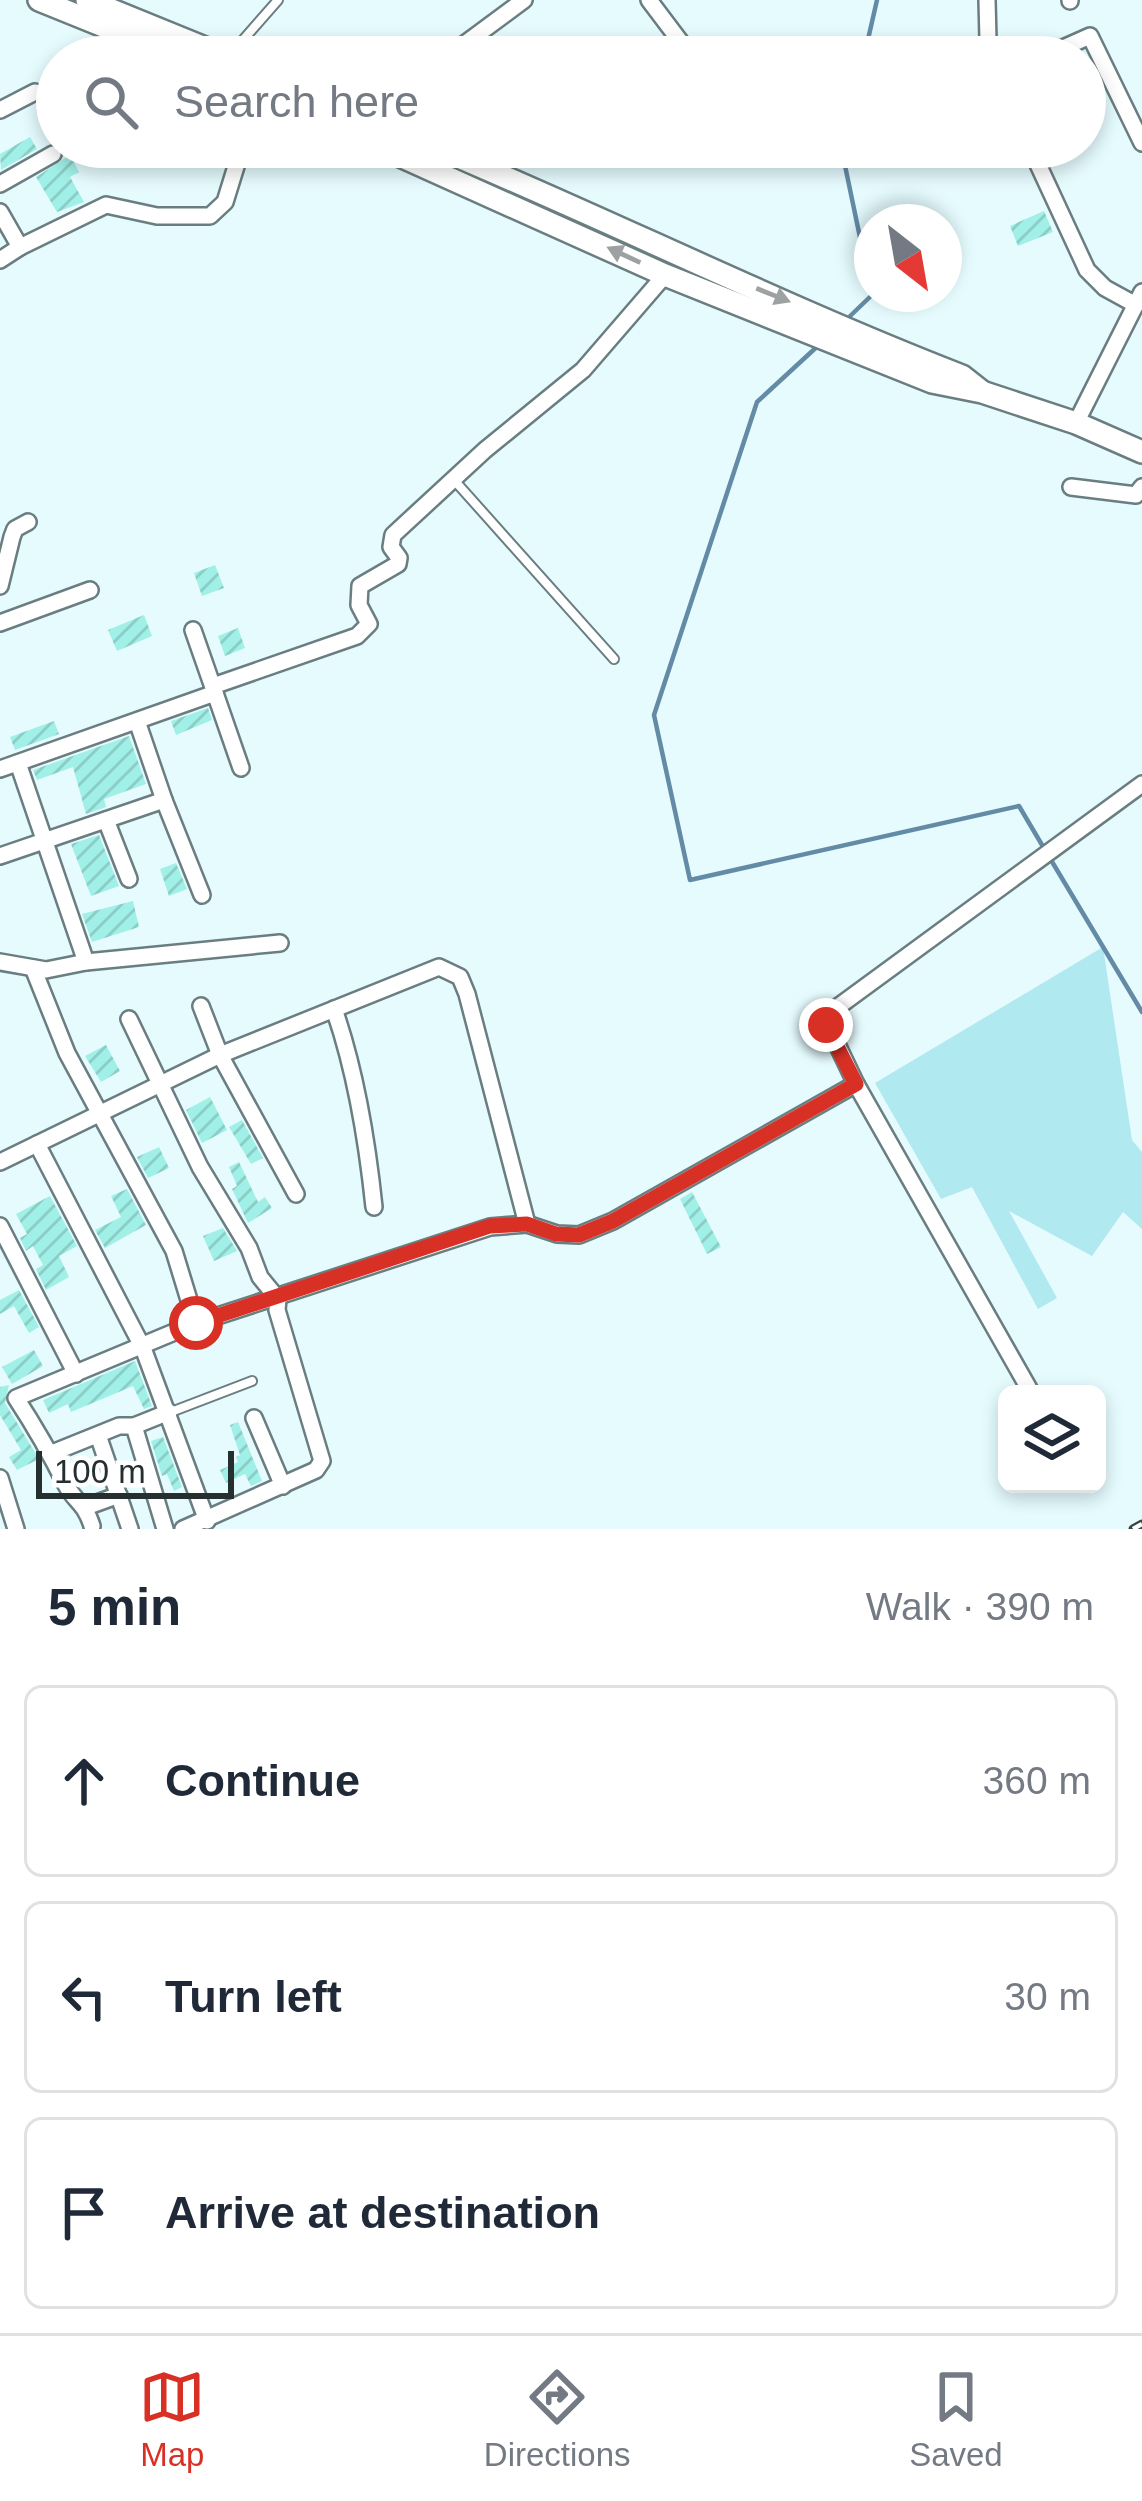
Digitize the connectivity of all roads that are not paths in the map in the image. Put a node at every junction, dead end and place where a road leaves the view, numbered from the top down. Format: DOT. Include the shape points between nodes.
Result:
graph roads {
  1 [pos="38,0"];
  2 [pos="87,0"];
  3 [pos="278,0"];
  4 [pos="524,0"];
  5 [pos="649,0"];
  6 [pos="987,0"];
  7 [pos="128,36"];
  8 [pos="176,36"];
  9 [pos="246,36"];
  10 [pos="475,36"];
  11 [pos="676,36"];
  12 [pos="988,36"];
  13 [pos="1106,68"];
  14 [pos="35,92"];
  15 [pos="0,110"];
  16 [pos="1142,143"];
  17 [pos="36,164"];
  18 [pos="236,168"];
  19 [pos="427,168"];
  20 [pos="480,168"];
  21 [pos="1040,168"];
  22 [pos="0,184"];
  23 [pos="0,212"];
  24 [pos="20,247"];
  25 [pos="0,260"];
  26 [pos="665,274"];
  27 [pos="1139,298"];
  28 [pos="815,324"];
  29 [pos="1076,423"];
  30 [pos="1142,452"];
  31 [pos="453,479"];
  32 [pos="1072,487"];
  33 [pos="1142,487"];
  34 [pos="28,522"];
  35 [pos="0,586"];
  36 [pos="90,590"];
  37 [pos="0,623"];
  38 [pos="193,630"];
  39 [pos="614,658"];
  40 [pos="214,690"];
  41 [pos="136,722"];
  42 [pos="18,763"];
  43 [pos="241,768"];
  44 [pos="0,769"];
  45 [pos="1142,784"];
  46 [pos="164,800"];
  47 [pos="106,820"];
  48 [pos="46,840"];
  49 [pos="0,856"];
  50 [pos="129,879"];
  51 [pos="202,895"];
  52 [pos="280,943"];
  53 [pos="0,962"];
  54 [pos="86,962"];
  55 [pos="33,968"];
  56 [pos="201,1006"];
  57 [pos="334,1009"];
  58 [pos="129,1019"];
  59 [pos="220,1055"];
  60 [pos="856,1084"];
  61 [pos="161,1085"];
  62 [pos="101,1113"];
  63 [pos="37,1144"];
  64 [pos="0,1162"];
  65 [pos="296,1194"];
  66 [pos="374,1207"];
  67 [pos="527,1224"];
  68 [pos="0,1226"];
  69 [pos="278,1299"];
  70 [pos="196,1323"];
  71 [pos="143,1348"];
  72 [pos="76,1374"];
  73 [pos="252,1381"];
  74 [pos="1027,1385"];
  75 [pos="8,1401"];
  76 [pos="169,1412"];
  77 [pos="254,1418"];
  78 [pos="134,1426"];
  79 [pos="99,1438"];
  80 [pos="52,1454"];
  81 [pos="0,1478"];
  82 [pos="284,1486"];
  83 [pos="118,1495"];
  84 [pos="86,1507"];
  85 [pos="207,1521"];
  86 [pos="92,1526"];
  87 [pos="16,1529"];
  88 [pos="130,1529"];
  89 [pos="165,1529"];
  90 [pos="184,1529"];
  1 -- 7 [label="main road"];
  2 -- 8 [label="main road"];
  3 -- 9 [label="lane"];
  4 -- 10 [label="street"];
  5 -- 11 [label="street"];
  6 -- 12 [label="street"];
  13 -- 16 [label="street"];
  14 -- 15 [label="street"];
  17 -- 22 [label="street"];
  18 -- 24 [label="street" via="217,213 157,216 106,205"];
  26 -- 19 [label="main road, one-way"];
  20 -- 28 [label="main road, one-way"];
  21 -- 27 [label="street" via="1087,270 1105,288"];
  23 -- 24 [label="street"];
  24 -- 25 [label="street"];
  26 -- 28 [label="main road"];
  26 -- 31 [label="street" via="584,370"];
  27 -- 29 [label="street"];
  28 -- 29 [label="main road" via="932,382"];
  29 -- 30 [label="main road"];
  31 -- 39 [label="lane"];
  31 -- 40 [label="street" via="392,535 398,564 360,586 358,605 369,624 357,636"];
  32 -- 33 [label="street" via="1136,495"];
  34 -- 35 [label="street" via="15,530"];
  36 -- 37 [label="street"];
  38 -- 40 [label="street"];
  40 -- 41 [label="street"];
  40 -- 43 [label="street"];
  41 -- 42 [label="street"];
  41 -- 46 [label="street"];
  42 -- 44 [label="street"];
  42 -- 48 [label="street"];
  45 -- 60 [label="street" via="827,1011 826,1025"];
  46 -- 47 [label="street"];
  46 -- 51 [label="street"];
  47 -- 48 [label="street"];
  47 -- 50 [label="street"];
  48 -- 49 [label="street"];
  48 -- 54 [label="street"];
  52 -- 54 [label="street"];
  53 -- 55 [label="street"];
  54 -- 55 [label="street"];
  55 -- 62 [label="street"];
  56 -- 59 [label="street"];
  57 -- 59 [label="street"];
  57 -- 66 [label="street" via="350,1055"];
  57 -- 67 [label="street" via="439,967 460,977"];
  58 -- 61 [label="street"];
  59 -- 61 [label="street"];
  59 -- 65 [label="street"];
  60 -- 67 [label="street" via="613,1221 579,1235"];
  60 -- 74 [label="street"];
  61 -- 62 [label="street"];
  61 -- 69 [label="street"];
  62 -- 63 [label="street"];
  62 -- 70 [label="street" via="174,1251"];
  63 -- 64 [label="street"];
  63 -- 71 [label="street"];
  67 -- 69 [label="street" via="490,1226"];
  68 -- 72 [label="street"];
  69 -- 70 [label="street"];
  69 -- 82 [label="street" via="322,1461"];
  70 -- 71 [label="street"];
  71 -- 72 [label="street"];
  71 -- 76 [label="street"];
  72 -- 75 [label="street"];
  73 -- 76 [label="lane"];
  75 -- 80 [label="street"];
  76 -- 78 [label="street"];
  76 -- 85 [label="street"];
  77 -- 82 [label="street"];
  78 -- 79 [label="street"];
  78 -- 89 [label="street"];
  79 -- 80 [label="street"];
  79 -- 83 [label="street"];
  80 -- 84 [label="street" via="69,1492"];
  81 -- 87 [label="street"];
  82 -- 85 [label="street"];
  83 -- 84 [label="street"];
  83 -- 88 [label="street"];
  84 -- 86 [label="street"];
  85 -- 90 [label="street"];
}
